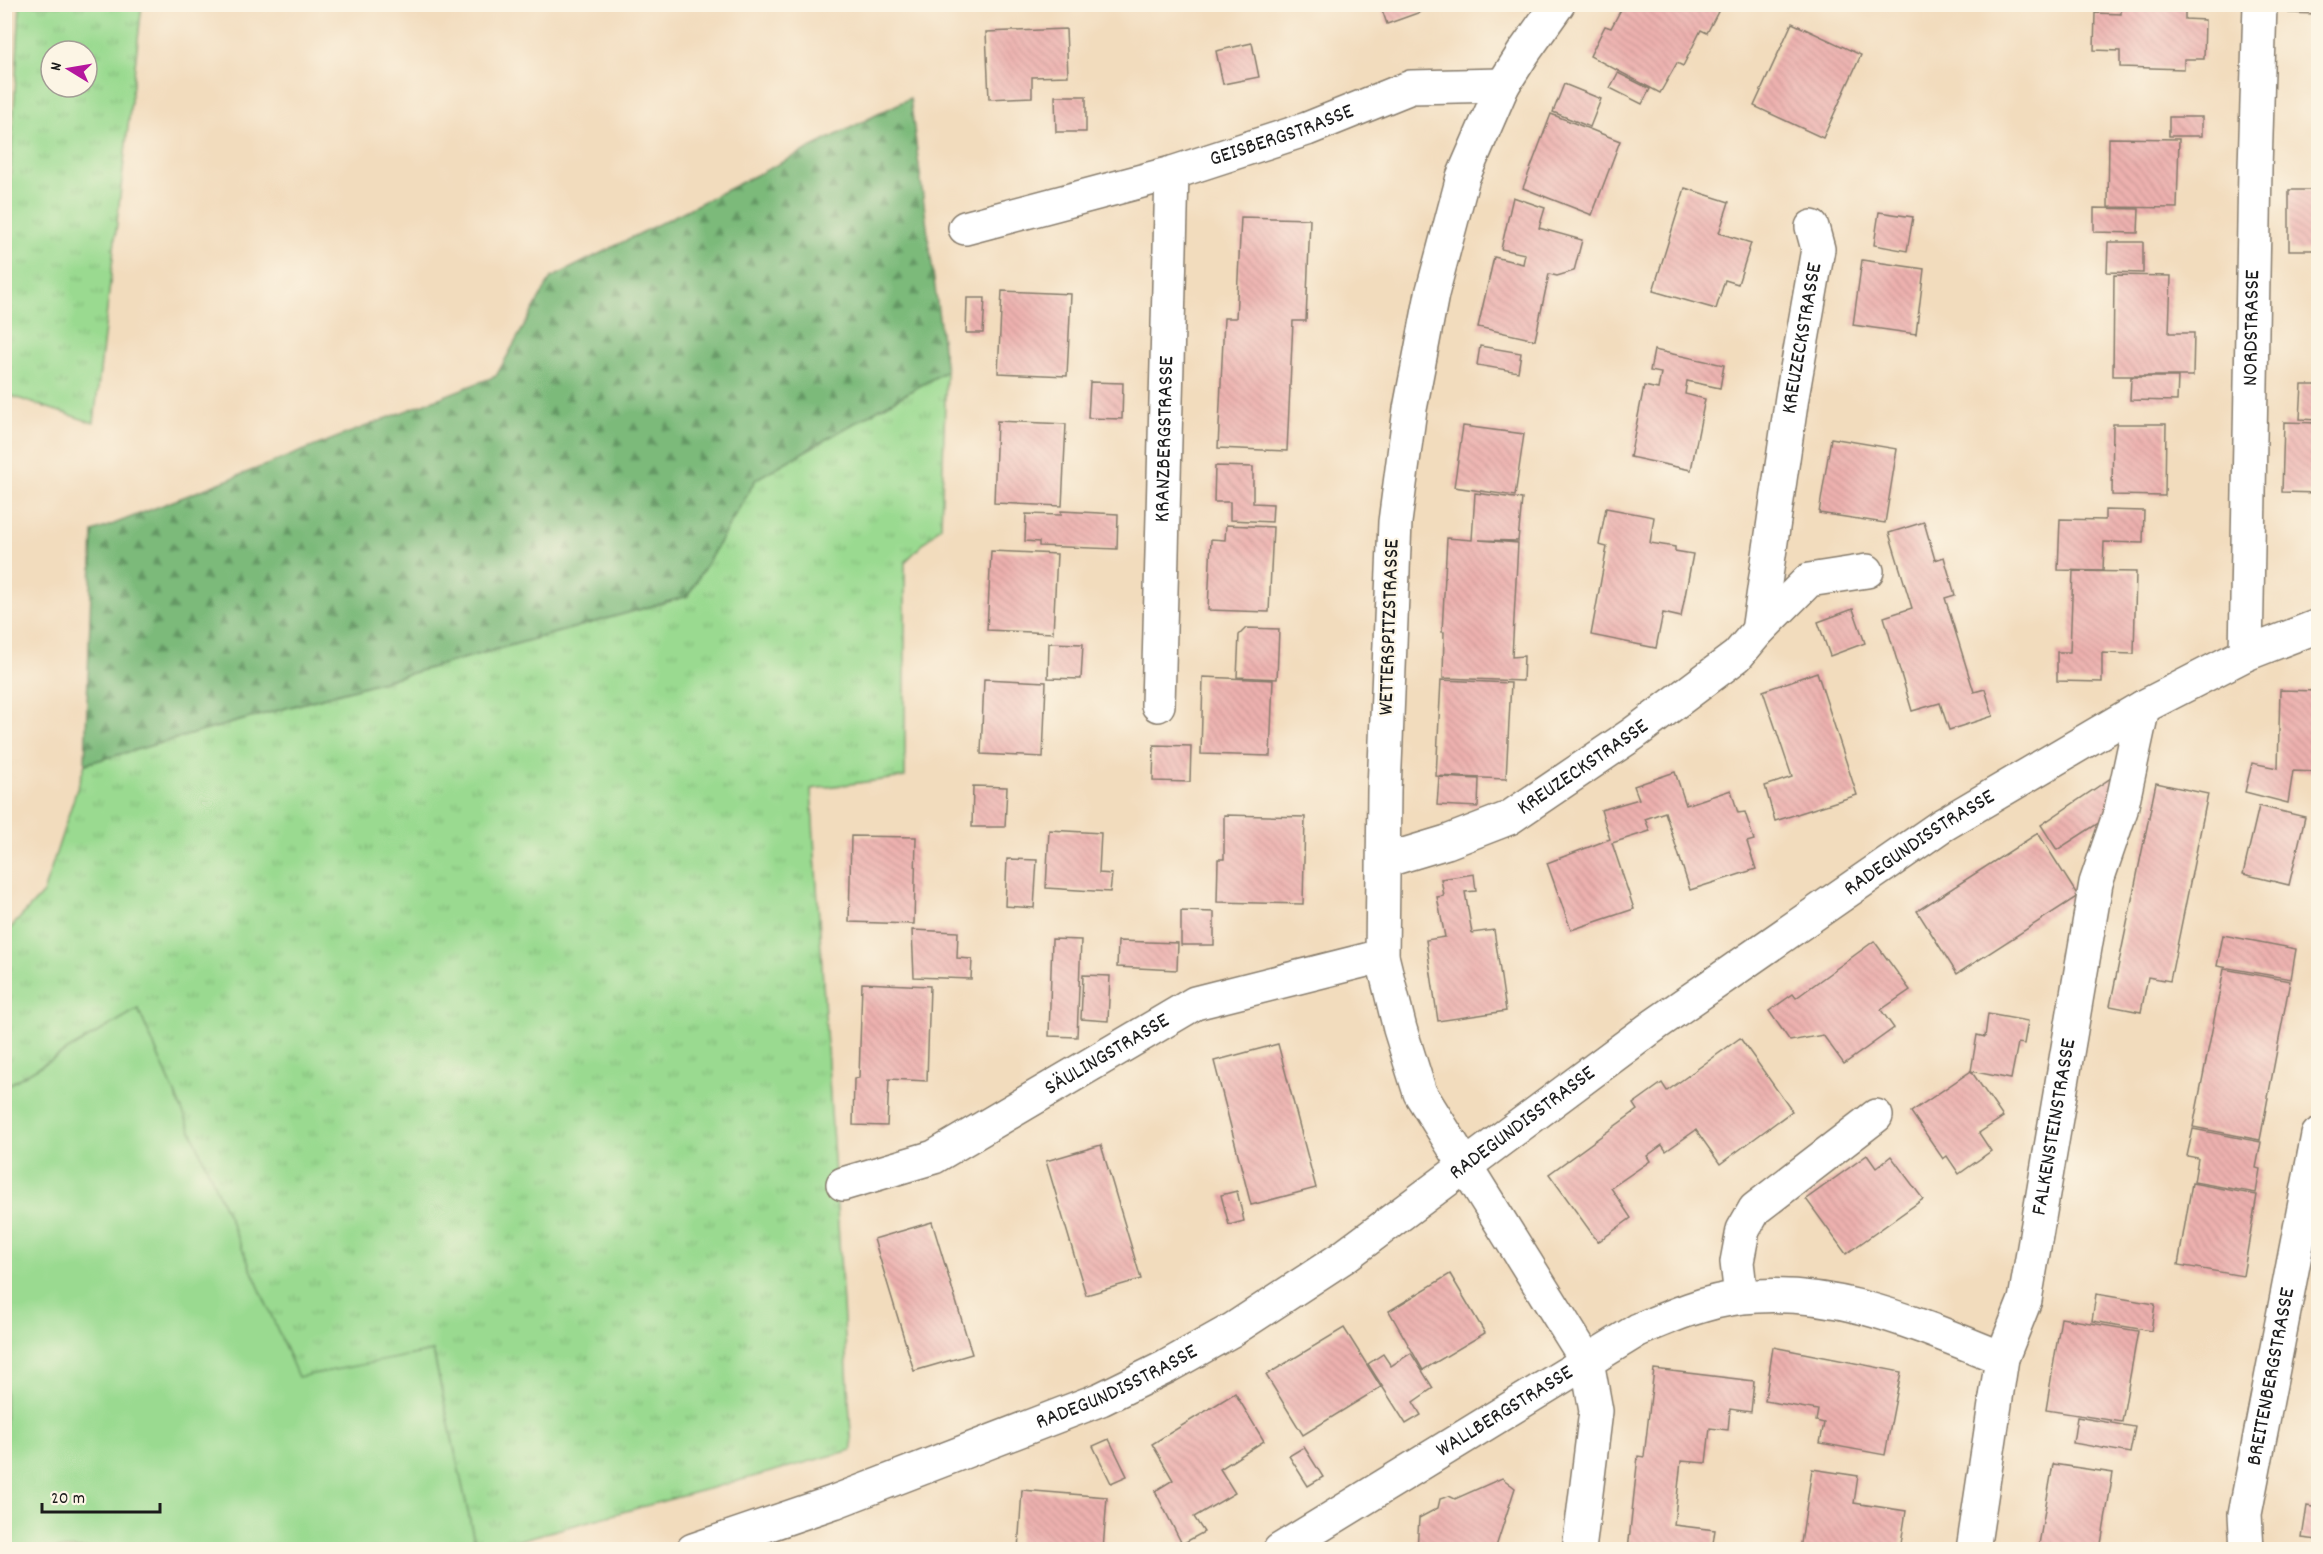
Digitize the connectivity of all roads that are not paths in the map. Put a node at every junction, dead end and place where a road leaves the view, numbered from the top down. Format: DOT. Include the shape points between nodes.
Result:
graph roads {
  1 [pos="1558,4"];
  2 [pos="2260,4"];
  3 [pos="1503,85"];
  4 [pos="1172,173"];
  5 [pos="1812,227"];
  6 [pos="965,228"];
  7 [pos="1867,571"];
  8 [pos="2319,626"];
  9 [pos="1758,631"];
  10 [pos="2246,654"];
  11 [pos="1158,705"];
  12 [pos="2143,707"];
  13 [pos="1384,861"];
  14 [pos="1382,956"];
  15 [pos="1876,1116"];
  16 [pos="2319,1135"];
  17 [pos="1463,1166"];
  18 [pos="843,1184"];
  19 [pos="1741,1297"];
  20 [pos="2002,1358"];
  21 [pos="1587,1361"];
  22 [pos="693,1550"];
  23 [pos="1280,1550"];
  24 [pos="1579,1550"];
  25 [pos="1973,1550"];
  26 [pos="2247,1550"];
  1 -- 3 [label="street"];
  2 -- 10 [label="street, NORDSTRASSE"];
  3 -- 4 [label="street, GEISBERGSTRASSE" via="1412,87 1307,129"];
  3 -- 13 [label="street, WETTERSPITZSTRASSE" via="1463,177 1432,294 1410,409 1395,522"];
  4 -- 6 [label="street, GEISBERGSTRASSE"];
  4 -- 11 [label="street, KRANZBERGSTRASSE"];
  5 -- 9 [label="street, KREUZECKSTRASSE" via="1818,249"];
  7 -- 9 [label="street, KREUZECKSTRASSE" via="1809,580"];
  8 -- 10 [label="street, RADEGUNDISSTRASSE"];
  9 -- 13 [label="street, KREUZECKSTRASSE" via="1737,656 1633,734 1509,818"];
  10 -- 12 [label="street, RADEGUNDISSTRASSE"];
  12 -- 17 [label="street, RADEGUNDISSTRASSE" via="1941,826 1656,1024"];
  12 -- 20 [label="street, FALKENSTEINSTRASSE" via="2121,810 2096,883 2025,1300"];
  13 -- 14 [label="street, WETTERSPITZSTRASSE"];
  14 -- 17 [label="street, WETTERSPITZSTRASSE" via="1419,1094"];
  14 -- 18 [label="street, SÄULINGSTRASSE" via="1194,1003 934,1157"];
  15 -- 19 [label="street" via="1755,1209 1743,1230 1737,1262"];
  16 -- 26 [label="street, BREITENBERGSTRASSE" via="2245,1514"];
  17 -- 21 [label="street, WETTERSPITZSTRASSE"];
  17 -- 22 [label="street, RADEGUNDISSTRASSE" via="1342,1258 1166,1368 1101,1399 938,1463"];
  19 -- 20 [label="street, WALLBERGSTRASSE" via="1789,1295 1840,1301 1892,1315"];
  19 -- 21 [label="street, WALLBERGSTRASSE" via="1681,1312 1638,1330"];
  20 -- 25 [label="street, FALKENSTEINSTRASSE"];
  21 -- 23 [label="street, WALLBERGSTRASSE"];
  21 -- 24 [label="street" via="1596,1412"];
}
